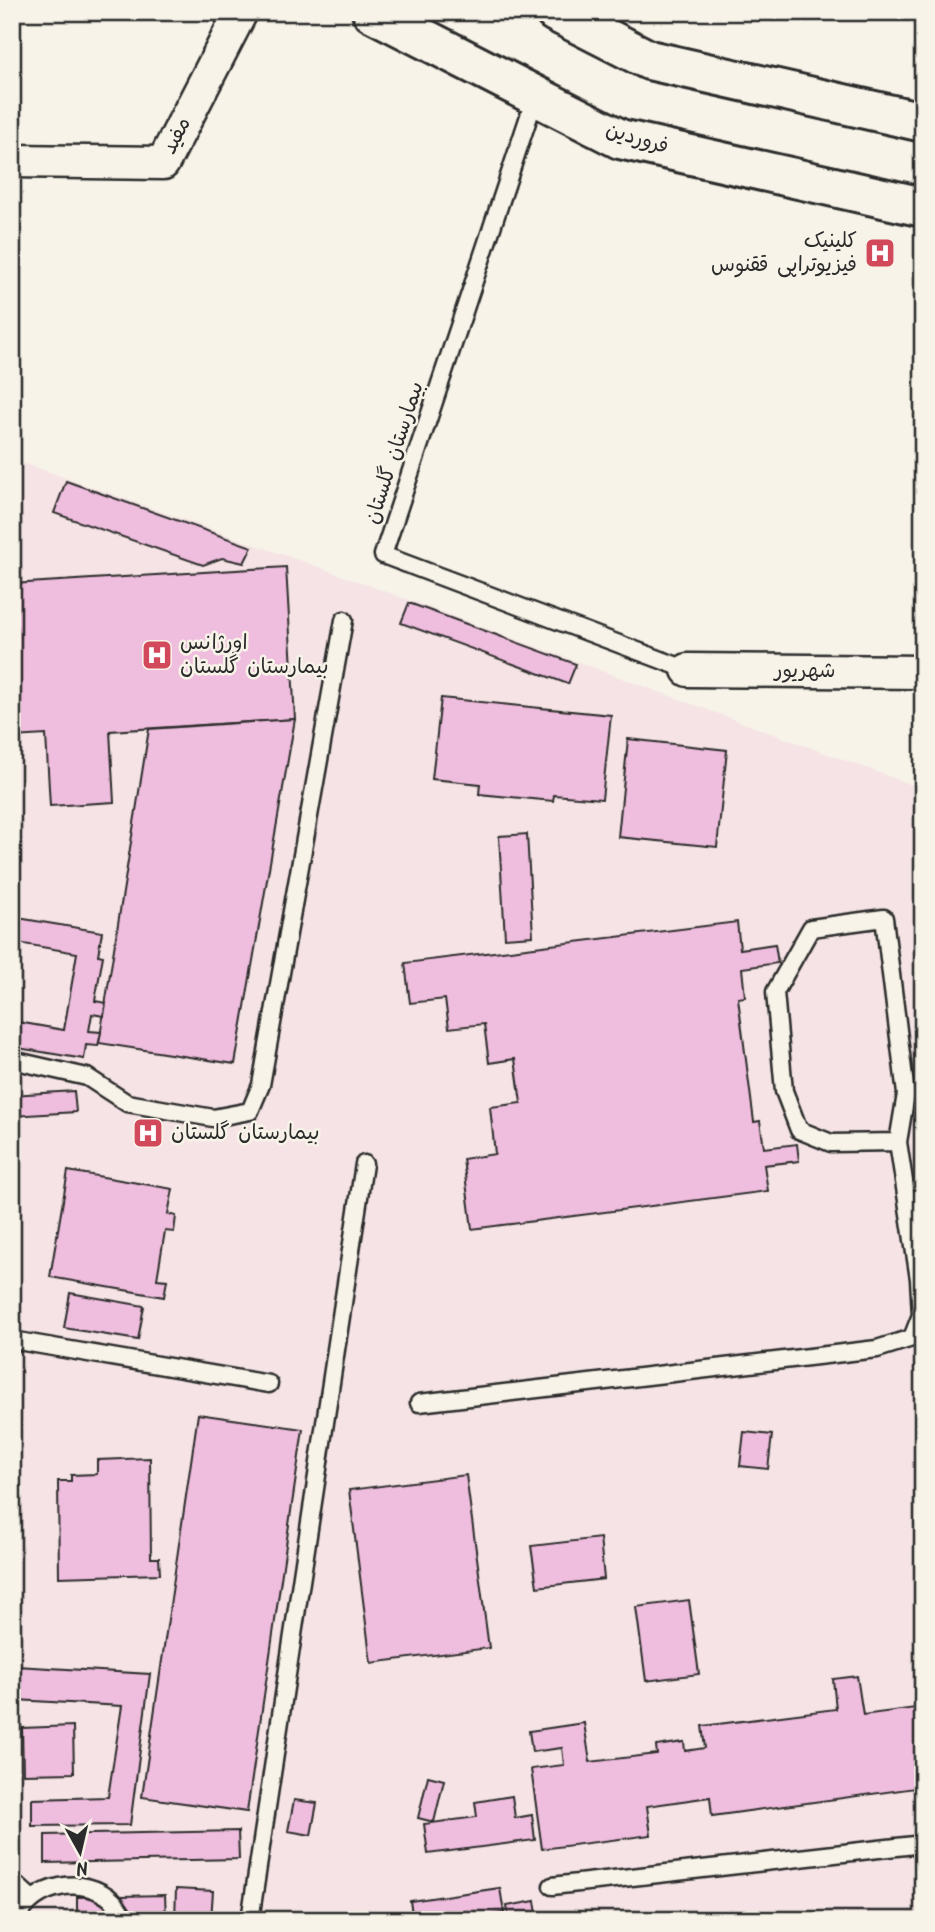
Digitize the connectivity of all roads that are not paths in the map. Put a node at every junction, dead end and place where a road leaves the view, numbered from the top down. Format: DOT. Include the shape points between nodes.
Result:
graph roads {
  1 [pos="241,12"];
  2 [pos="372,12"];
  3 [pos="555,12"];
  4 [pos="536,95"];
  5 [pos="923,122"];
  6 [pos="12,161"];
  7 [pos="923,207"];
  8 [pos="344,621"];
  9 [pos="688,670"];
  10 [pos="923,672"];
  11 [pos="12,1060"];
  12 [pos="898,1142"];
  13 [pos="364,1164"];
  14 [pos="12,1340"];
  15 [pos="269,1384"];
  16 [pos="419,1403"];
  17 [pos="923,1844"];
  18 [pos="12,1881"];
  19 [pos="552,1886"];
  20 [pos="32,1899"];
  21 [pos="17,1920"];
  22 [pos="126,1920"];
  23 [pos="250,1920"];
  1 -- 6 [label="street, مفید" via="163,163"];
  2 -- 4 [label="main road, فروردین"];
  3 -- 5 [label="main road" via="649,60"];
  4 -- 7 [label="main road, فروردین" via="620,139"];
  4 -- 9 [label="lane, بیمارستان گلستان" via="383,555"];
  8 -- 11 [label="lane" via="261,1086 250,1111 212,1118 127,1103 86,1077"];
  9 -- 10 [label="street, شهریور"];
  12 -- 12 [label="lane" via="906,1094 884,918 811,928 775,992 784,1091 799,1130 831,1143"];
  12 -- 16 [label="lane" via="919,1279 921,1314 912,1338 877,1349"];
  13 -- 23 [label="lane"];
  14 -- 15 [label="lane"];
  17 -- 19 [label="lane"];
  18 -- 20 [label="lane"];
  20 -- 21 [label="lane"];
  20 -- 22 [label="lane" via="58,1886 87,1887 112,1900"];
}
